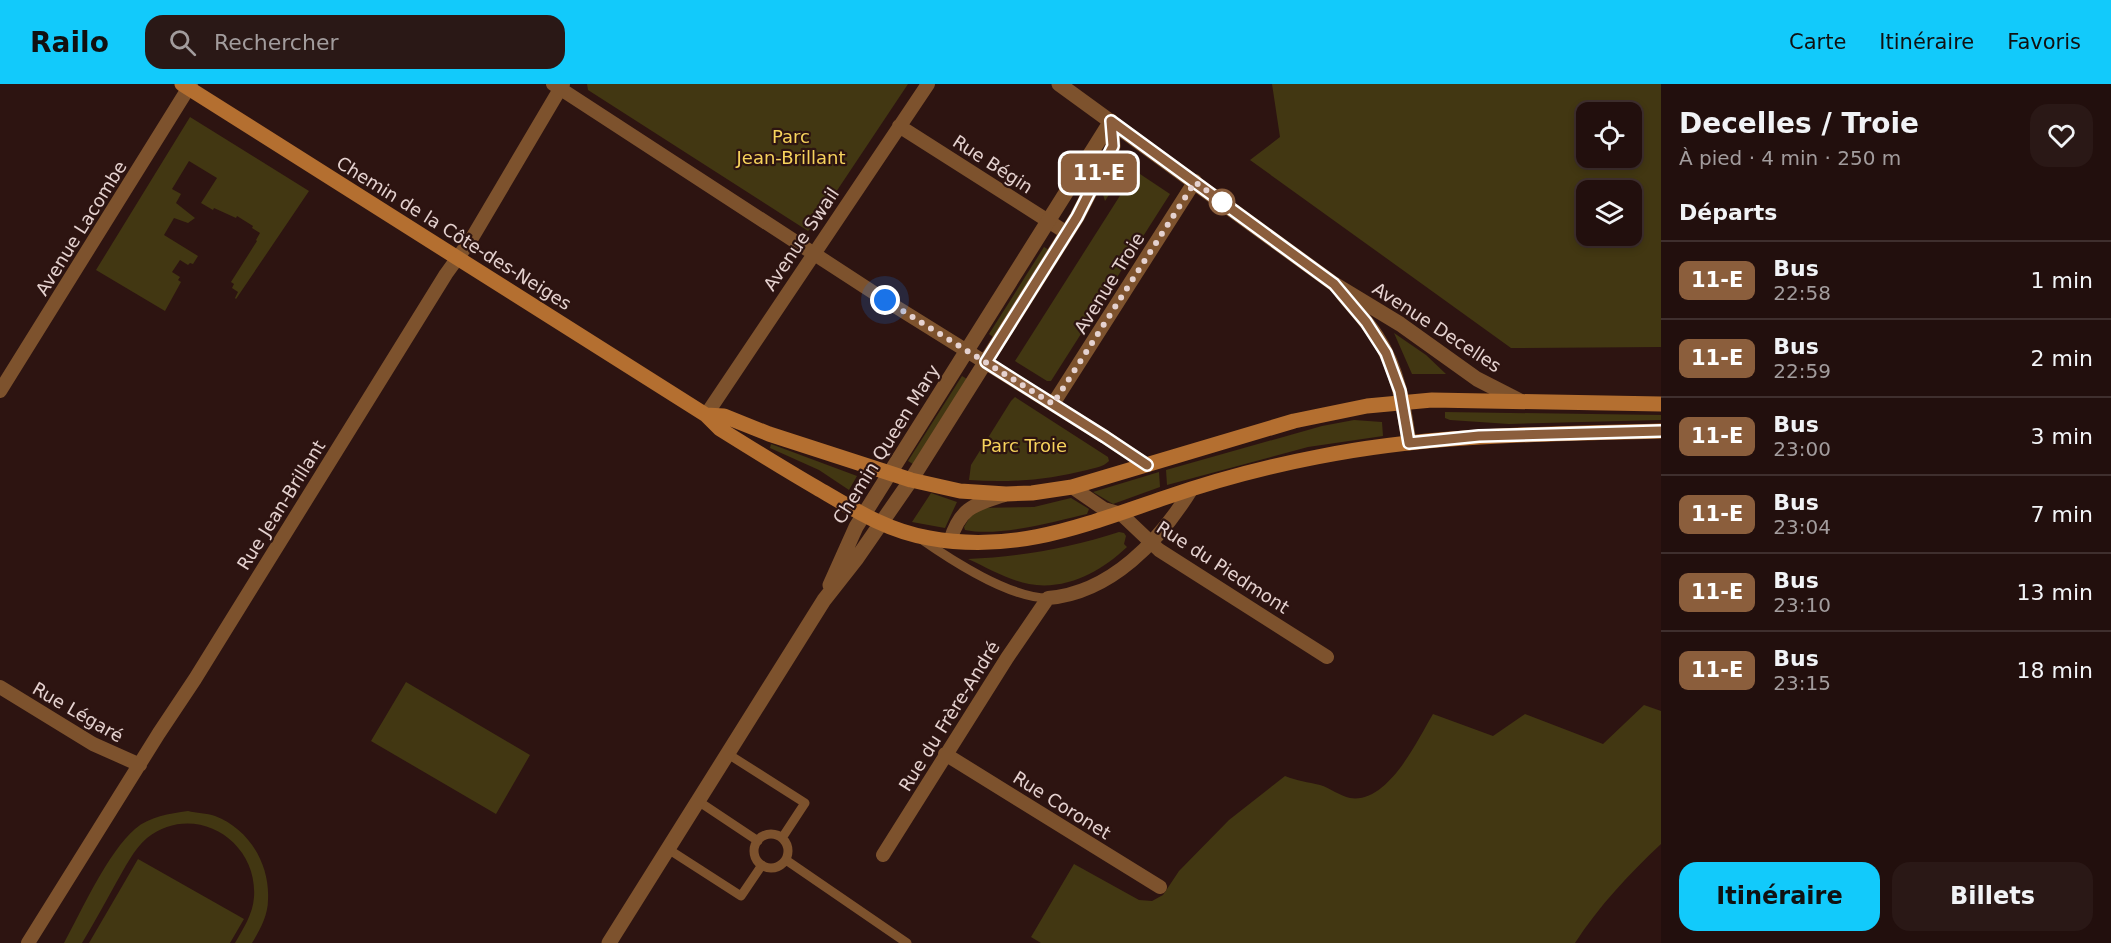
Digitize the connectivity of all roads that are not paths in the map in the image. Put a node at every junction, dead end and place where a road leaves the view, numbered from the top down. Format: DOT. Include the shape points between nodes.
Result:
graph roads {
  1 [pos="928,84"];
  2 [pos="1059,84"];
  3 [pos="187,85"];
  4 [pos="558,86"];
  5 [pos="1111,121"];
  6 [pos="899,126"];
  7 [pos="1195,182"];
  8 [pos="1047,220"];
  9 [pos="1067,233"];
  10 [pos="814,252"];
  11 [pos="457,258"];
  12 [pos="1334,284"];
  13 [pos="968,351"];
  14 [pos="986,362"];
  15 [pos="0,391"];
  16 [pos="1520,401"];
  17 [pos="1403,402"];
  18 [pos="1053,404"];
  19 [pos="1661,404"];
  20 [pos="706,415"];
  21 [pos="1661,431"];
  22 [pos="1409,443"];
  23 [pos="1147,465"];
  24 [pos="889,474"];
  25 [pos="911,480"];
  26 [pos="1072,487"];
  27 [pos="1191,490"];
  28 [pos="1006,494"];
  29 [pos="1121,514"];
  30 [pos="864,515"];
  31 [pos="880,524"];
  32 [pos="916,536"];
  33 [pos="950,541"];
  34 [pos="1149,543"];
  35 [pos="1048,598"];
  36 [pos="824,600"];
  37 [pos="1327,657"];
  38 [pos="0,687"];
  39 [pos="728,754"];
  40 [pos="945,754"];
  41 [pos="140,765"];
  42 [pos="698,801"];
  43 [pos="782,838"];
  44 [pos="758,841"];
  45 [pos="668,849"];
  46 [pos="883,855"];
  47 [pos="786,860"];
  48 [pos="762,865"];
  49 [pos="1160,887"];
  50 [pos="28,943"];
  51 [pos="609,943"];
  52 [pos="907,943"];
  1 -- 6 [label="street, Avenue Swail"];
  2 -- 5 [label="street, Avenue Decelles"];
  3 -- 11 [label="main road, Chemin de la Côte-des-Neiges"];
  3 -- 15 [label="street, Avenue Lacombe"];
  4 -- 10 [label="street"];
  4 -- 11 [label="street, Rue Jean-Brillant" via="508,179"];
  5 -- 7 [label="street, Avenue Decelles"];
  5 -- 8 [label="street, Chemin Queen Mary"];
  5 -- 9 [label="street, Chemin Queen Mary" via="1113,146"];
  6 -- 8 [label="street, Rue Bégin"];
  6 -- 10 [label="street, Avenue Swail"];
  7 -- 12 [label="street, Avenue Decelles"];
  7 -- 18 [label="street, Avenue Troie"];
  8 -- 9 [label="street, Rue Bégin"];
  8 -- 13 [label="street, Chemin Queen Mary"];
  9 -- 14 [label="street, Chemin Queen Mary"];
  10 -- 13 [label="street"];
  10 -- 20 [label="street, Avenue Swail"];
  11 -- 20 [label="main road, Chemin de la Côte-des-Neiges"];
  11 -- 41 [label="street, Rue Jean-Brillant"];
  12 -- 16 [label="street, Avenue Decelles" via="1400,324 1471,375"];
  12 -- 17 [label="street, Avenue Decelles" via="1381,344 1393,367"];
  13 -- 14 [label="street"];
  13 -- 24 [label="street, Chemin Queen Mary"];
  14 -- 18 [label="street"];
  14 -- 25 [label="street, Chemin Queen Mary"];
  16 -- 17 [label="main road, Chemin de la Côte-des-Neiges"];
  16 -- 19 [label="main road, Chemin de la Côte-des-Neiges"];
  17 -- 22 [label="street, Avenue Decelles"];
  17 -- 23 [label="main road, Chemin de la Côte-des-Neiges" via="1307,418"];
  18 -- 23 [label="street"];
  20 -- 24 [label="main road, Chemin de la Côte-des-Neiges" via="724,416"];
  20 -- 30 [label="main road, Chemin de la Côte-des-Neiges" via="720,429"];
  21 -- 22 [label="main road, Chemin de la Côte-des-Neiges" via="1496,435"];
  22 -- 27 [label="main road, Chemin de la Côte-des-Neiges" via="1315,457"];
  23 -- 26 [label="main road, Chemin de la Côte-des-Neiges"];
  24 -- 25 [label="main road, Chemin de la Côte-des-Neiges"];
  24 -- 30 [label="street, Chemin Queen Mary"];
  25 -- 28 [label="main road, Chemin de la Côte-des-Neiges" via="960,491"];
  25 -- 31 [label="street, Chemin Queen Mary"];
  26 -- 28 [label="main road, Chemin de la Côte-des-Neiges"];
  26 -- 29 [label="street, Rue du Piedmont"];
  27 -- 29 [label="main road, Chemin de la Côte-des-Neiges"];
  27 -- 34 [label="street, Chemin de la Côte-des-Neiges"];
  28 -- 33 [label="street, Chemin de la Côte-des-Neiges" via="969,508 956,524"];
  29 -- 33 [label="main road, Chemin de la Côte-des-Neiges" via="1043,536 987,543"];
  29 -- 34 [label="street, Rue du Piedmont"];
  30 -- 31 [label="main road, Chemin de la Côte-des-Neiges"];
  30 -- 36 [label="street, Chemin Queen Mary" via="844,550"];
  31 -- 32 [label="main road, Chemin de la Côte-des-Neiges"];
  31 -- 36 [label="street, Chemin Queen Mary"];
  32 -- 33 [label="main road, Chemin de la Côte-des-Neiges"];
  32 -- 35 [label="street, Chemin de la Côte-des-Neiges" via="962,567 1017,591"];
  34 -- 35 [label="street, Chemin de la Côte-des-Neiges" via="1101,583"];
  34 -- 37 [label="street, Rue du Piedmont"];
  35 -- 40 [label="street, Rue du Frère-André"];
  36 -- 39 [label="street, Chemin Queen Mary"];
  38 -- 41 [label="street, Rue Légaré" via="93,744"];
  39 -- 42 [label="street, Chemin Queen Mary"];
  39 -- 43 [label="street" via="805,803"];
  40 -- 46 [label="street, Rue du Frère-André"];
  40 -- 49 [label="street, Rue Coronet"];
  41 -- 50 [label="street, Rue Jean-Brillant"];
  42 -- 44 [label="street"];
  42 -- 45 [label="street, Chemin Queen Mary"];
  43 -- 44 [label="street" via="767,835"];
  43 -- 47 [label="street" via="788,851"];
  44 -- 48 [label="street" via="755,856"];
  45 -- 48 [label="street" via="741,896"];
  45 -- 51 [label="street, Chemin Queen Mary"];
  47 -- 48 [label="street" via="772,868"];
  47 -- 52 [label="street"];
}
